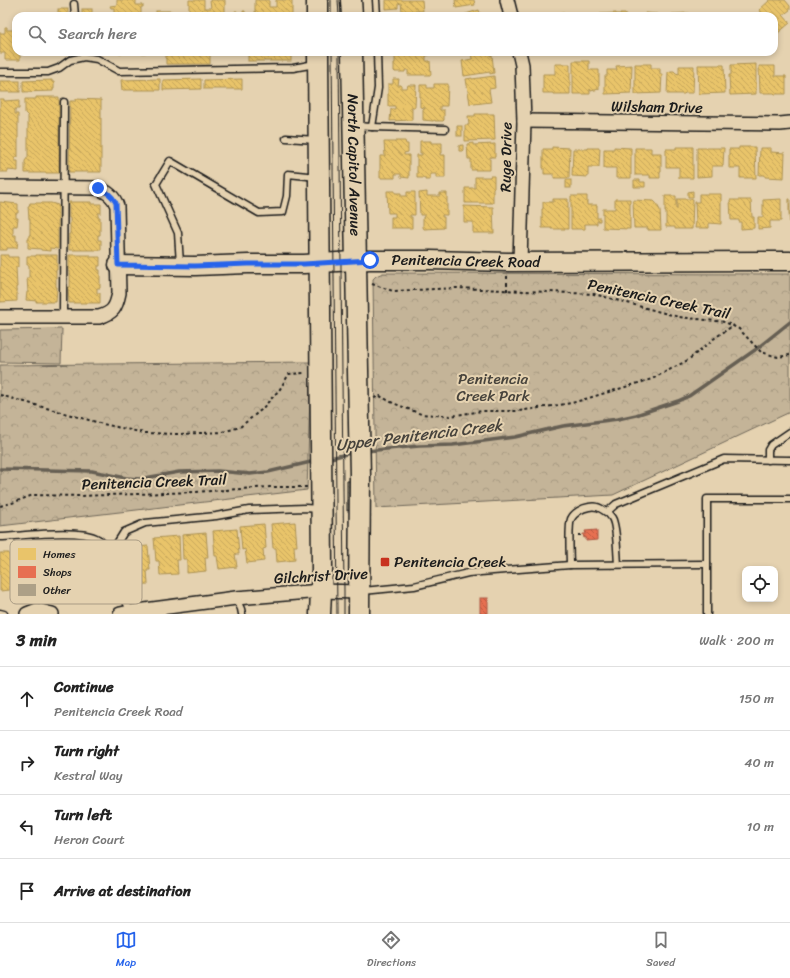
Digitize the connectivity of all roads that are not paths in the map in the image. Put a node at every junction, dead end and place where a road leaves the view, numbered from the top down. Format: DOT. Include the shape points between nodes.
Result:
graph roads {
  1 [pos="317,0"];
  2 [pos="351,0"];
  3 [pos="376,0"];
  4 [pos="507,0"];
  5 [pos="74,4"];
  6 [pos="75,12"];
  7 [pos="317,12"];
  8 [pos="352,12"];
  9 [pos="377,12"];
  10 [pos="510,12"];
  11 [pos="75,56"];
  12 [pos="80,56"];
  13 [pos="353,56"];
  14 [pos="377,56"];
  15 [pos="520,56"];
  16 [pos="318,58"];
  17 [pos="0,72"];
  18 [pos="64,102"];
  19 [pos="524,121"];
  20 [pos="790,123"];
  21 [pos="363,127"];
  22 [pos="445,129"];
  23 [pos="286,138"];
  24 [pos="319,140"];
  25 [pos="319,177"];
  26 [pos="0,187"];
  27 [pos="64,188"];
  28 [pos="356,261"];
  29 [pos="790,261"];
  30 [pos="520,262"];
  31 [pos="319,263"];
  32 [pos="118,265"];
  33 [pos="180,266"];
  34 [pos="0,317"];
  35 [pos="63,317"];
  36 [pos="790,432"];
  37 [pos="768,460"];
  38 [pos="790,460"];
  39 [pos="790,499"];
  40 [pos="321,510"];
  41 [pos="607,512"];
  42 [pos="0,537"];
  43 [pos="99,540"];
  44 [pos="119,540"];
  45 [pos="618,564"];
  46 [pos="707,564"];
  47 [pos="570,565"];
  48 [pos="320,591"];
  49 [pos="359,592"];
  50 [pos="236,598"];
  51 [pos="0,613"];
  52 [pos="124,613"];
  53 [pos="4,614"];
  54 [pos="28,614"];
  55 [pos="52,614"];
  56 [pos="242,614"];
  57 [pos="320,614"];
  58 [pos="359,614"];
  59 [pos="707,614"];
  1 -- 7 [label="main road"];
  2 -- 8 [label="main road"];
  3 -- 9 [label="lane"];
  4 -- 10 [label="street"];
  5 -- 6 [label="lane"];
  11 -- 17 [label="lane" via="59,68 48,72"];
  12 -- 16 [label="lane" via="97,59 118,71 292,68"];
  13 -- 21 [label="main road, North Capitol Avenue"];
  14 -- 21 [label="lane" via="378,88"];
  15 -- 19 [label="street, Ruge Drive"];
  16 -- 24 [label="main road"];
  18 -- 27 [label="lane"];
  19 -- 20 [label="street, Wilsham Drive"];
  19 -- 30 [label="street, Ruge Drive"];
  21 -- 22 [label="lane"];
  21 -- 28 [label="main road, North Capitol Avenue"];
  23 -- 24 [label="lane"];
  24 -- 25 [label="main road"];
  25 -- 31 [label="main road"];
  25 -- 33 [label="lane" via="288,174 283,212 259,213 170,161 156,184 178,233"];
  26 -- 27 [label="street"];
  27 -- 32 [label="street" via="98,188 112,196 117,206"];
  27 -- 35 [label="lane"];
  28 -- 30 [label="street, Penitencia Creek Road"];
  28 -- 31 [label="street, Penitencia Creek Road"];
  28 -- 49 [label="main road, North Capitol Avenue" via="365,401 360,476"];
  29 -- 30 [label="street, Penitencia Creek Road"];
  31 -- 33 [label="street, Penitencia Creek Road"];
  31 -- 40 [label="main road" via="320,400 315,481"];
  32 -- 33 [label="street, Penitencia Creek Road"];
  32 -- 35 [label="street" via="119,294 117,304 112,310 99,317"];
  34 -- 35 [label="street"];
  36 -- 37 [label="lane" via="770,445"];
  37 -- 38 [label="lane"];
  37 -- 41 [label="lane" via="724,459 616,504"];
  39 -- 46 [label="lane" via="707,499"];
  40 -- 44 [label="lane" via="249,510 145,523 124,532"];
  40 -- 48 [label="main road"];
  41 -- 45 [label="lane" via="615,527"];
  41 -- 47 [label="lane" via="600,507 590,506 572,518 569,526"];
  42 -- 43 [label="lane" via="66,533 84,534"];
  45 -- 46 [label="lane, Gilchrist Drive"];
  45 -- 47 [label="lane, Gilchrist Drive"];
  46 -- 59 [label="lane"];
  47 -- 49 [label="lane, Gilchrist Drive" via="468,573 414,586"];
  48 -- 49 [label="street, Gilchrist Drive"];
  48 -- 50 [label="street, Gilchrist Drive"];
  48 -- 57 [label="main road"];
  49 -- 58 [label="main road, North Capitol Avenue"];
  50 -- 52 [label="street, Gilchrist Drive"];
  50 -- 56 [label="lane"];
  51 -- 53 [label="lane"];
  54 -- 55 [label="street" via="37,610"];
}
